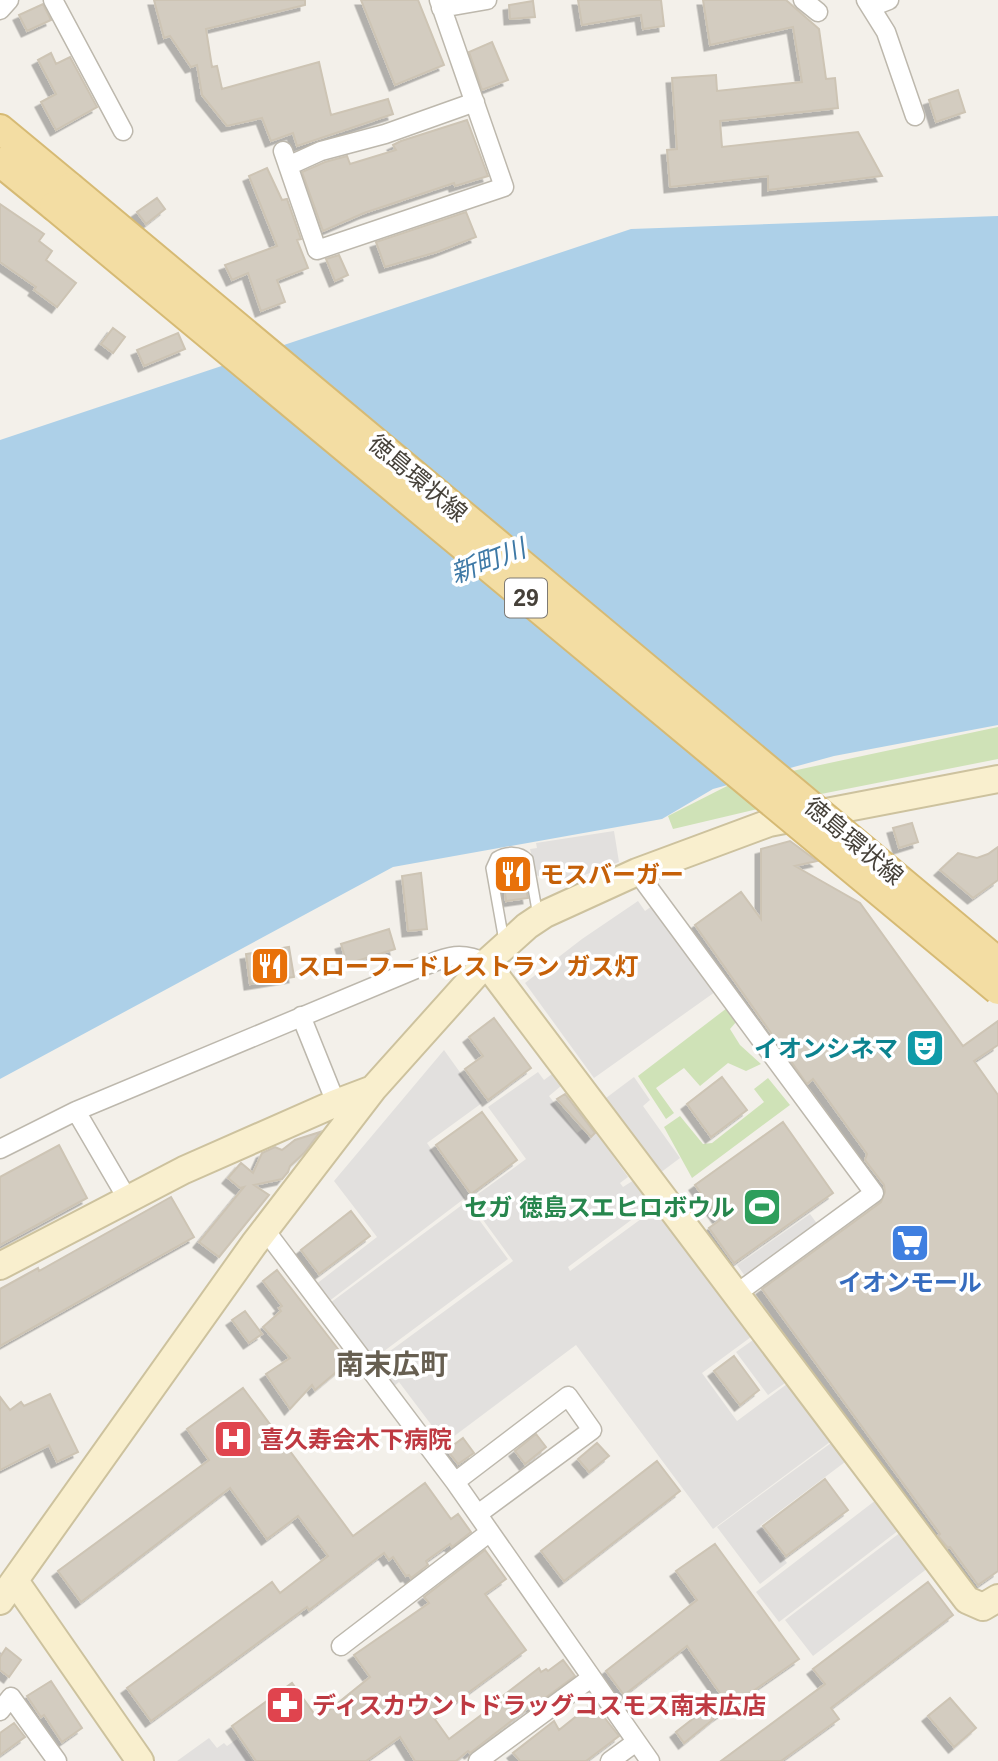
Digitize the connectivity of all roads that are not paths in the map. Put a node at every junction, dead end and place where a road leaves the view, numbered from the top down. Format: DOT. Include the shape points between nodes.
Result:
graph roads {
  1 [pos="9,0"];
  2 [pos="53,0"];
  3 [pos="487,0"];
  4 [pos="803,0"];
  5 [pos="889,0"];
  6 [pos="440,4"];
  7 [pos="868,4"];
  8 [pos="0,10"];
  9 [pos="818,12"];
  10 [pos="475,102"];
  11 [pos="915,116"];
  12 [pos="0,129"];
  13 [pos="123,131"];
  14 [pos="0,162"];
  15 [pos="998,779"];
  16 [pos="812,814"];
  17 [pos="835,831"];
  18 [pos="637,872"];
  19 [pos="538,918"];
  20 [pos="998,947"];
  21 [pos="495,955"];
  22 [pos="998,962"];
  23 [pos="987,984"];
  24 [pos="998,998"];
  25 [pos="301,1016"];
  26 [pos="373,1089"];
  27 [pos="336,1103"];
  28 [pos="76,1111"];
  29 [pos="0,1149"];
  30 [pos="128,1200"];
  31 [pos="265,1230"];
  32 [pos="0,1266"];
  33 [pos="736,1294"];
  34 [pos="455,1482"];
  35 [pos="478,1514"];
  36 [pos="490,1532"];
  37 [pos="7,1591"];
  38 [pos="998,1598"];
  39 [pos="341,1646"];
  40 [pos="591,1678"];
  41 [pos="0,1711"];
  42 [pos="636,1742"];
  43 [pos="57,1761"];
  44 [pos="140,1761"];
  45 [pos="478,1761"];
  46 [pos="610,1761"];
  47 [pos="650,1761"];
  1 -- 8 [label="street"];
  2 -- 13 [label="street"];
  3 -- 6 [label="street"];
  4 -- 9 [label="street"];
  5 -- 7 [label="street"];
  6 -- 10 [label="street"];
  7 -- 11 [label="street" via="886,32"];
  10 -- 10 [label="street" via="385,134 285,158 317,250 504,187"];
  12 -- 22 [label="main road, 徳島環状線 / 29, bridge"];
  14 -- 23 [label="main road, 徳島環状線 / 29, bridge"];
  15 -- 16 [label="street"];
  16 -- 17 [label="street"];
  16 -- 18 [label="street" via="769,822"];
  17 -- 20 [label="street" via="930,893"];
  17 -- 23 [label="street" via="910,920"];
  18 -- 19 [label="street"];
  18 -- 33 [label="street" via="874,1193"];
  19 -- 21 [label="street"];
  19 -- 21 [label="lane" via="528,859 517,852 496,857 491,868"];
  20 -- 23 [label="street"];
  21 -- 25 [label="street" via="457,954"];
  21 -- 26 [label="street"];
  21 -- 33 [label="street"];
  23 -- 24 [label="street"];
  25 -- 27 [label="street"];
  25 -- 28 [label="street"];
  26 -- 27 [label="street"];
  26 -- 31 [label="street"];
  27 -- 30 [label="street" via="184,1170"];
  28 -- 29 [label="street"];
  28 -- 30 [label="street"];
  30 -- 32 [label="street"];
  31 -- 34 [label="street"];
  31 -- 37 [label="street"];
  33 -- 38 [label="street" via="967,1600 983,1607"];
  34 -- 35 [label="street"];
  34 -- 35 [label="street" via="568,1396 584,1418 592,1430"];
  35 -- 36 [label="street"];
  36 -- 39 [label="street"];
  36 -- 40 [label="street"];
  37 -- 44 [label="street"];
  40 -- 42 [label="street"];
  40 -- 45 [label="street"];
  41 -- 43 [label="street" via="11,1697"];
  42 -- 46 [label="street"];
  42 -- 47 [label="street"];
}
